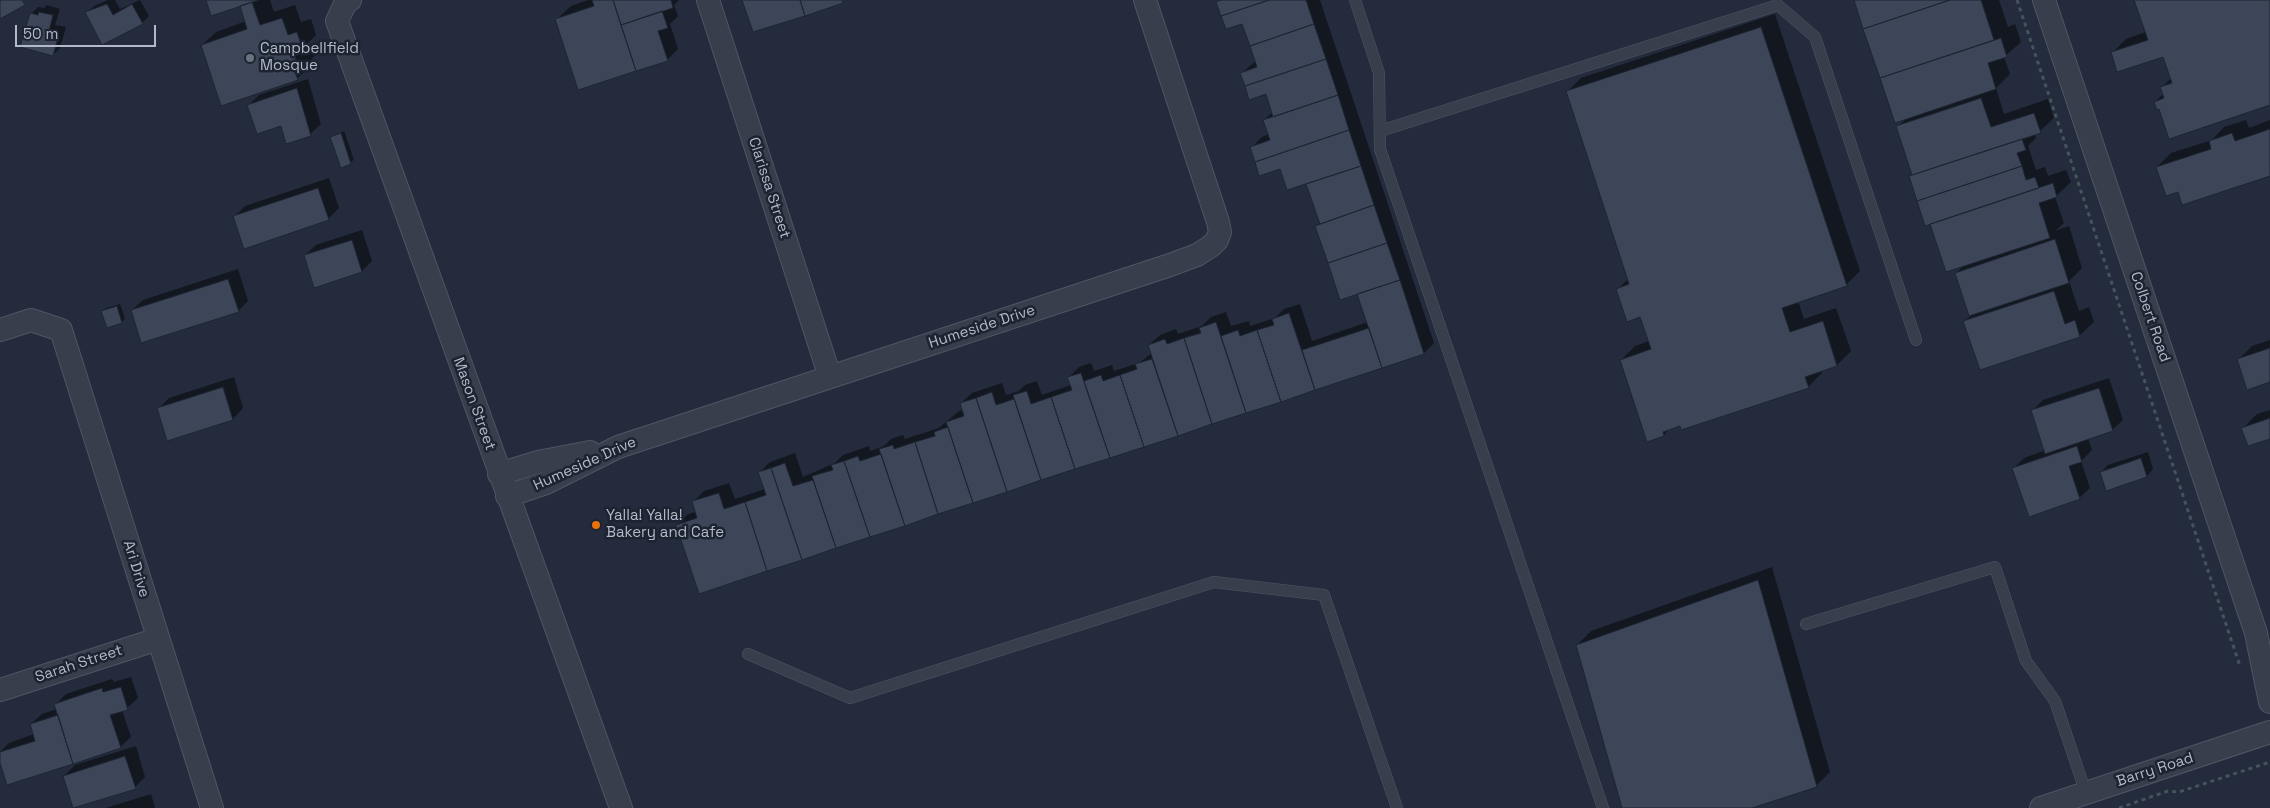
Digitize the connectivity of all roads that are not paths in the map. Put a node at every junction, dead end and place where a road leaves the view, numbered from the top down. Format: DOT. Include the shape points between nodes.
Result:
graph roads {
  1 [pos="708,0"];
  2 [pos="1145,0"];
  3 [pos="1355,0"];
  4 [pos="2044,0"];
  5 [pos="346,1"];
  6 [pos="1380,131"];
  7 [pos="0,330"];
  8 [pos="1916,340"];
  9 [pos="830,377"];
  10 [pos="618,447"];
  11 [pos="499,474"];
  12 [pos="507,496"];
  13 [pos="1806,624"];
  14 [pos="2256,633"];
  15 [pos="158,639"];
  16 [pos="748,654"];
  17 [pos="2270,660"];
  18 [pos="0,690"];
  19 [pos="2270,702"];
  20 [pos="2270,732"];
  21 [pos="2086,793"];
  22 [pos="212,808"];
  23 [pos="621,808"];
  24 [pos="1397,808"];
  25 [pos="1603,808"];
  26 [pos="2041,808"];
  1 -- 9 [label="street, Clarissa Street"];
  2 -- 9 [label="street, Humeside Drive" via="1218,222 1220,232 1216,240 1197,255 1170,265"];
  3 -- 6 [label="lane" via="1379,73"];
  4 -- 14 [label="street, Colbert Road"];
  5 -- 11 [label="street, Mason Street" via="337,21"];
  6 -- 8 [label="lane" via="1778,5 1815,37"];
  6 -- 25 [label="lane" via="1380,149"];
  7 -- 15 [label="street, Ari Drive" via="31,320 61,330"];
  9 -- 10 [label="street, Humeside Drive"];
  10 -- 11 [label="street" via="538,462"];
  10 -- 12 [label="street, Humeside Drive" via="546,483"];
  11 -- 12 [label="street, Mason Street"];
  12 -- 23 [label="street, Mason Street"];
  13 -- 21 [label="lane" via="1995,567 2026,661 2055,701"];
  14 -- 17 [label="street, Colbert Road"];
  14 -- 19 [label="street, Colbert Road"];
  15 -- 18 [label="street, Sarah Street"];
  15 -- 22 [label="street, Ari Drive"];
  16 -- 24 [label="lane" via="850,698 1214,582 1324,595"];
  20 -- 21 [label="street, Barry Road"];
  21 -- 26 [label="street, Barry Road"];
}
